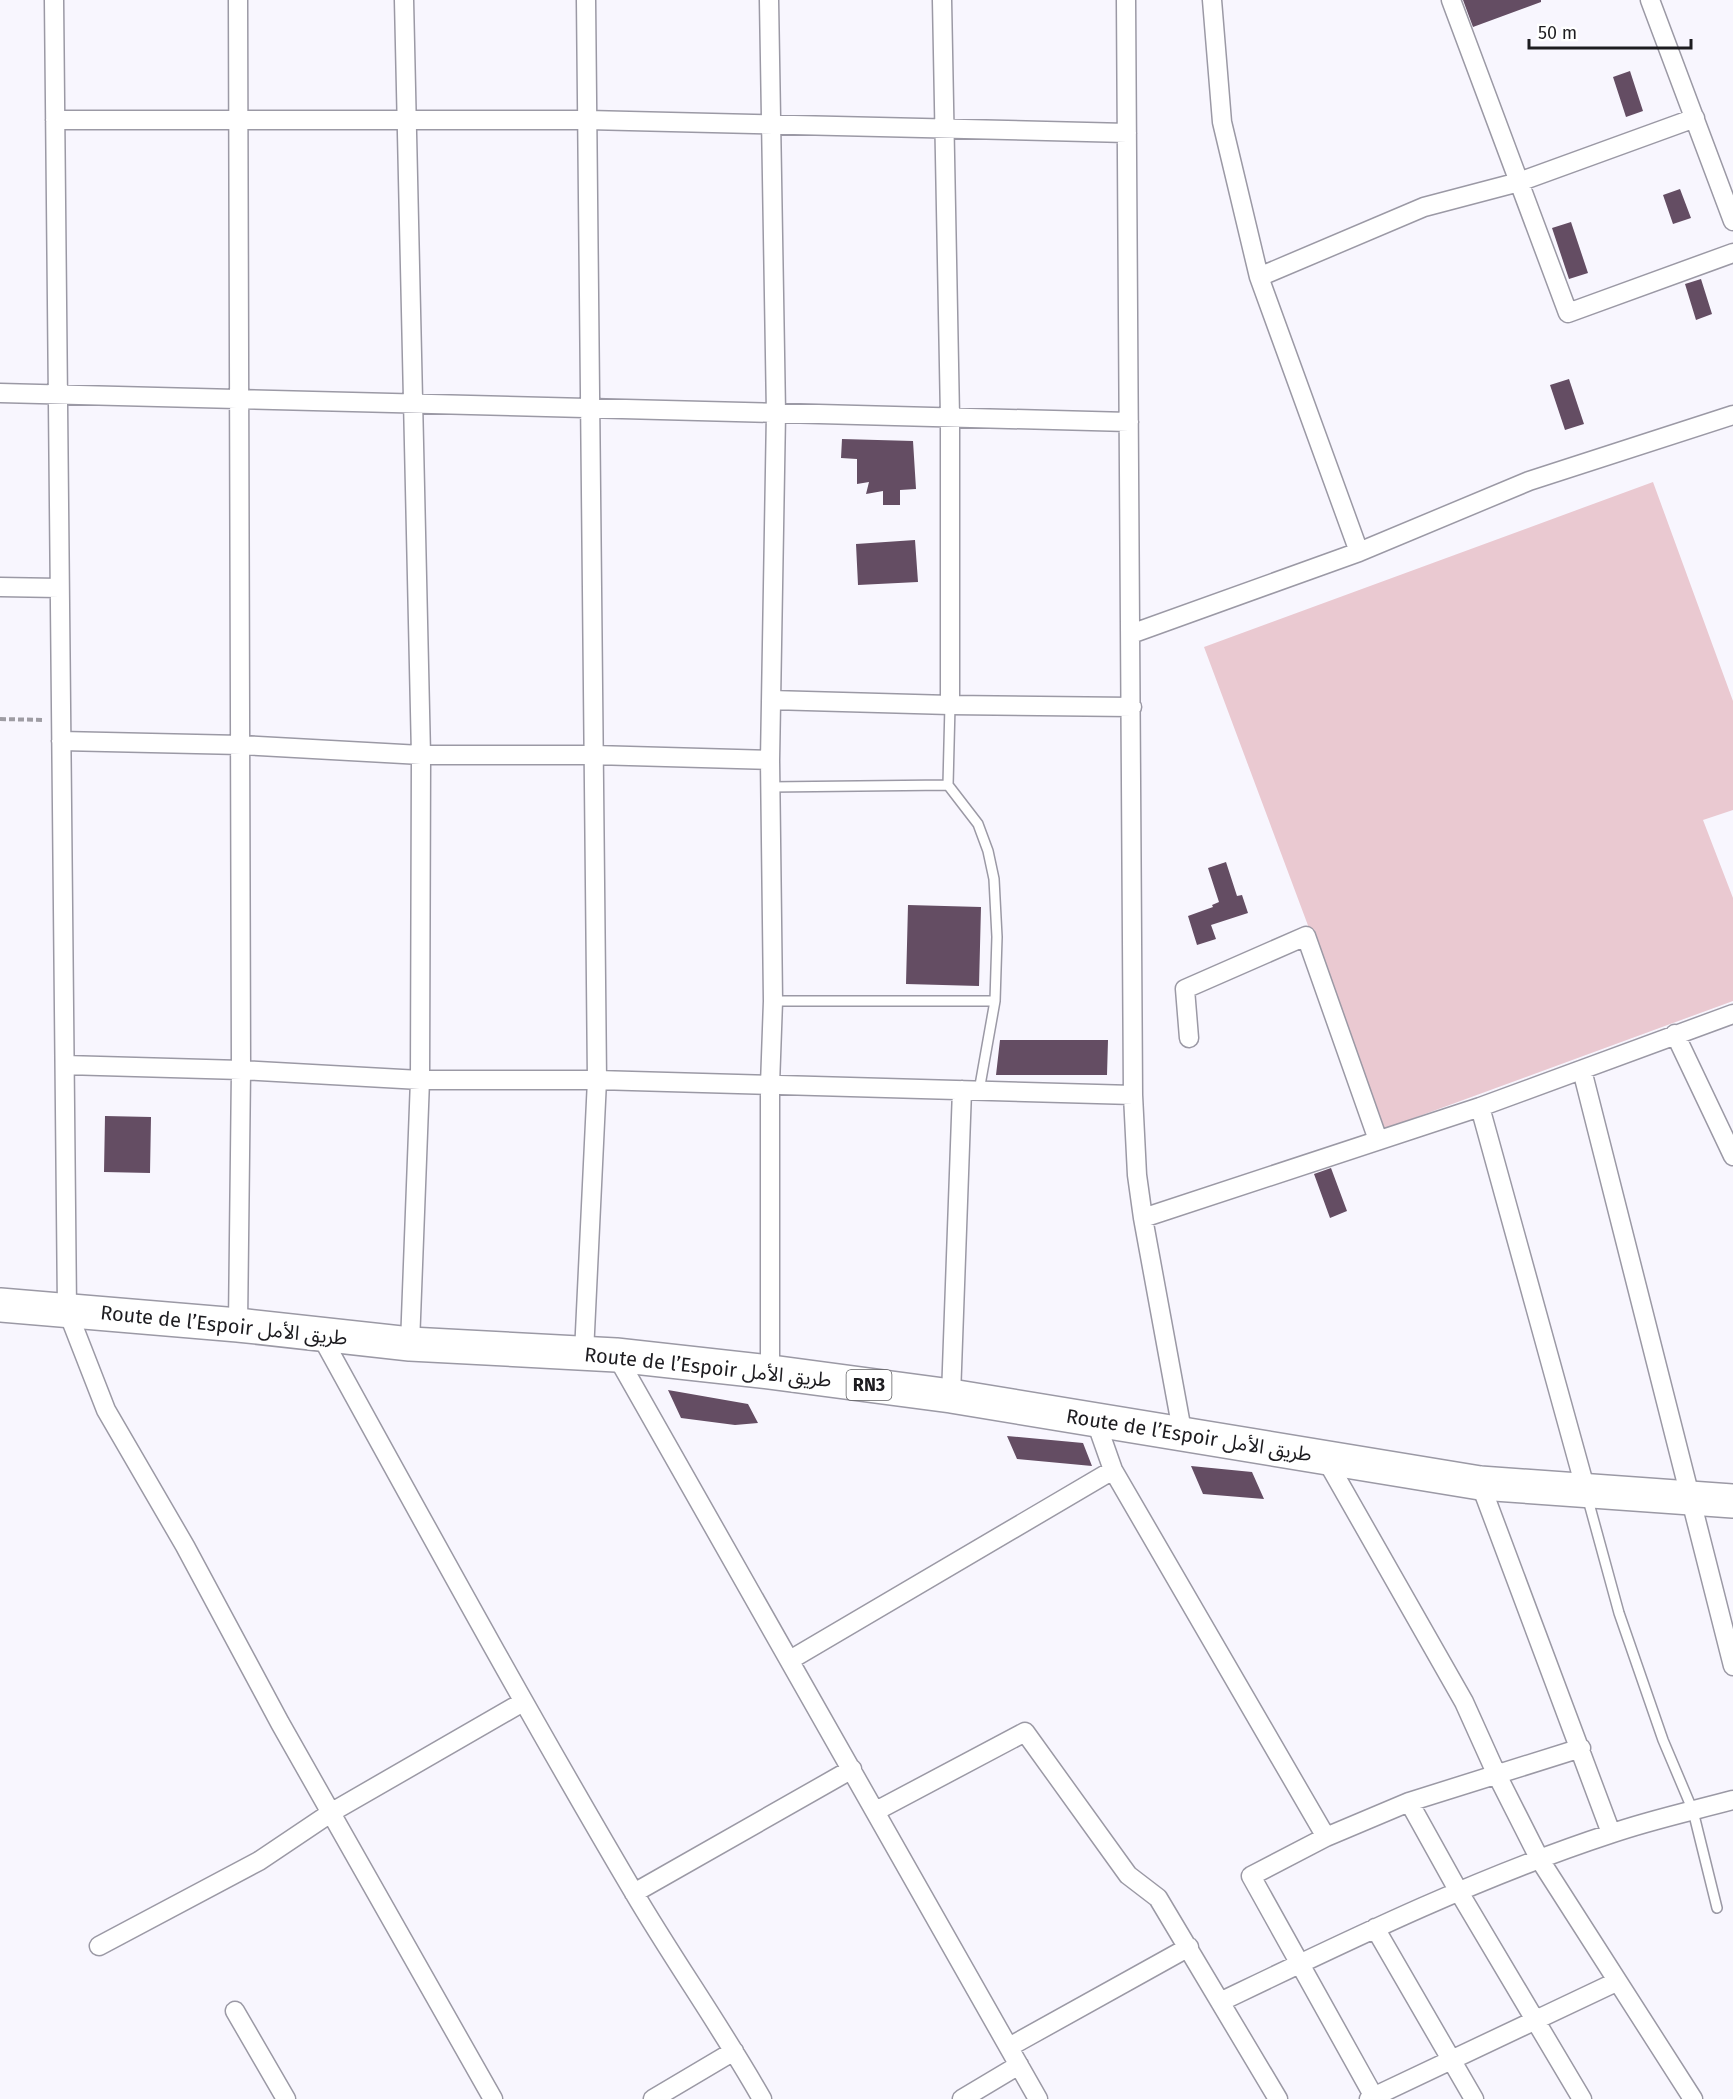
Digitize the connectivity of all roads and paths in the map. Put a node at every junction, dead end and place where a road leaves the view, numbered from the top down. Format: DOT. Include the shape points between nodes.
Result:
graph roads {
  1 [pos="54,0"];
  2 [pos="238,0"];
  3 [pos="404,0"];
  4 [pos="586,0"];
  5 [pos="769,0"];
  6 [pos="942,0"];
  7 [pos="1126,0"];
  8 [pos="1212,0"];
  9 [pos="1450,0"];
  10 [pos="1650,0"];
  11 [pos="1695,118"];
  12 [pos="55,120"];
  13 [pos="239,120"];
  14 [pos="408,120"];
  15 [pos="588,120"];
  16 [pos="772,123"];
  17 [pos="945,128"];
  18 [pos="1127,133"];
  19 [pos="1519,182"];
  20 [pos="1733,221"];
  21 [pos="1733,253"];
  22 [pos="1258,277"];
  23 [pos="0,393"];
  24 [pos="58,395"];
  25 [pos="240,400"];
  26 [pos="414,404"];
  27 [pos="591,409"];
  28 [pos="776,413"];
  29 [pos="1733,416"];
  30 [pos="950,417"];
  31 [pos="1129,422"];
  32 [pos="1359,552"];
  33 [pos="0,587"];
  34 [pos="59,588"];
  35 [pos="1131,634"];
  36 [pos="771,700"];
  37 [pos="950,705"];
  38 [pos="1132,707"];
  39 [pos="0,719"];
  40 [pos="61,720"];
  41 [pos="61,741"];
  42 [pos="241,745"];
  43 [pos="421,755"];
  44 [pos="594,755"];
  45 [pos="770,760"];
  46 [pos="948,785"];
  47 [pos="770,787"];
  48 [pos="773,1001"];
  49 [pos="995,1002"];
  50 [pos="1733,1014"];
  51 [pos="1675,1034"];
  52 [pos="1189,1038"];
  53 [pos="65,1065"];
  54 [pos="241,1070"];
  55 [pos="1582,1070"];
  56 [pos="420,1080"];
  57 [pos="597,1080"];
  58 [pos="770,1084"];
  59 [pos="971,1090"];
  60 [pos="1133,1095"];
  61 [pos="1479,1107"];
  62 [pos="1378,1140"];
  63 [pos="1733,1156"];
  64 [pos="1143,1218"];
  65 [pos="0,1305"];
  66 [pos="67,1310"];
  67 [pos="238,1325"];
  68 [pos="320,1334"];
  69 [pos="410,1344"];
  70 [pos="584,1353"];
  71 [pos="616,1355"];
  72 [pos="770,1372"];
  73 [pos="951,1396"];
  74 [pos="1095,1419"];
  75 [pos="1183,1436"];
  76 [pos="1324,1456"];
  77 [pos="1113,1470"];
  78 [pos="1480,1483"];
  79 [pos="1586,1491"];
  80 [pos="1692,1499"];
  81 [pos="1733,1501"];
  82 [pos="790,1660"];
  83 [pos="1733,1666"];
  84 [pos="523,1702"];
  85 [pos="1581,1748"];
  86 [pos="852,1769"];
  87 [pos="1496,1773"];
  88 [pos="1733,1800"];
  89 [pos="1409,1802"];
  90 [pos="876,1811"];
  91 [pos="1693,1811"];
  92 [pos="332,1812"];
  93 [pos="1611,1833"];
  94 [pos="1326,1837"];
  95 [pos="1540,1860"];
  96 [pos="1459,1892"];
  97 [pos="634,1893"];
  98 [pos="1717,1908"];
  99 [pos="1375,1928"];
  100 [pos="99,1946"];
  101 [pos="1189,1947"];
  102 [pos="1300,1964"];
  103 [pos="1616,1982"];
  104 [pos="1222,2001"];
  105 [pos="235,2011"];
  106 [pos="1537,2019"];
  107 [pos="1009,2047"];
  108 [pos="734,2051"];
  109 [pos="1451,2060"];
  110 [pos="1019,2065"];
  111 [pos="1372,2098"];
  112 [pos="286,2099"];
  113 [pos="493,2099"];
  114 [pos="653,2099"];
  115 [pos="762,2099"];
  116 [pos="962,2099"];
  117 [pos="1038,2099"];
  118 [pos="1278,2099"];
  119 [pos="1474,2099"];
  120 [pos="1582,2099"];
  121 [pos="1693,2099"];
  1 -- 12 [label="street"];
  2 -- 13 [label="street"];
  3 -- 14 [label="street"];
  4 -- 15 [label="street"];
  5 -- 16 [label="street"];
  6 -- 17 [label="street"];
  7 -- 18 [label="street"];
  8 -- 22 [label="street" via="1222,122"];
  9 -- 19 [label="street"];
  10 -- 11 [label="street"];
  11 -- 19 [label="street"];
  11 -- 20 [label="street"];
  12 -- 13 [label="street"];
  12 -- 24 [label="street"];
  13 -- 14 [label="street"];
  13 -- 25 [label="street"];
  14 -- 15 [label="street"];
  14 -- 26 [label="street"];
  15 -- 16 [label="street"];
  15 -- 27 [label="street"];
  16 -- 17 [label="street"];
  16 -- 28 [label="street"];
  17 -- 18 [label="street"];
  17 -- 30 [label="street"];
  18 -- 31 [label="street"];
  19 -- 21 [label="street" via="1568,313"];
  19 -- 22 [label="street" via="1424,207"];
  22 -- 32 [label="street"];
  23 -- 24 [label="street"];
  24 -- 25 [label="street"];
  24 -- 34 [label="street"];
  25 -- 26 [label="street"];
  25 -- 42 [label="street"];
  26 -- 27 [label="street"];
  26 -- 43 [label="street"];
  27 -- 28 [label="street"];
  27 -- 44 [label="street"];
  28 -- 30 [label="street"];
  28 -- 36 [label="street"];
  29 -- 32 [label="street" via="1529,482"];
  30 -- 31 [label="street"];
  30 -- 37 [label="street"];
  31 -- 35 [label="street"];
  32 -- 35 [label="street"];
  33 -- 34 [label="street"];
  34 -- 40 [label="street"];
  35 -- 38 [label="street"];
  36 -- 37 [label="street"];
  36 -- 45 [label="street"];
  37 -- 38 [label="street"];
  37 -- 46 [label="lane"];
  38 -- 60 [label="street"];
  39 -- 40 [label="path"];
  40 -- 41 [label="street"];
  41 -- 42 [label="street"];
  41 -- 53 [label="street"];
  42 -- 43 [label="street"];
  42 -- 54 [label="street"];
  43 -- 44 [label="street"];
  43 -- 56 [label="street"];
  44 -- 45 [label="street"];
  44 -- 57 [label="street"];
  45 -- 47 [label="street"];
  46 -- 47 [label="lane"];
  46 -- 49 [label="lane" via="978,824 990,860 998,938"];
  47 -- 48 [label="street"];
  48 -- 49 [label="lane"];
  48 -- 58 [label="street"];
  49 -- 59 [label="lane"];
  50 -- 51 [label="street"];
  51 -- 55 [label="street"];
  51 -- 63 [label="street"];
  52 -- 62 [label="street" via="1185,989 1306,936"];
  53 -- 54 [label="street"];
  53 -- 66 [label="street"];
  54 -- 56 [label="street"];
  54 -- 67 [label="street"];
  55 -- 61 [label="street"];
  55 -- 80 [label="street"];
  56 -- 57 [label="street"];
  56 -- 69 [label="street"];
  57 -- 58 [label="street"];
  57 -- 70 [label="street"];
  58 -- 59 [label="street"];
  58 -- 72 [label="street"];
  59 -- 60 [label="street"];
  59 -- 73 [label="street"];
  60 -- 64 [label="street"];
  61 -- 62 [label="street"];
  61 -- 79 [label="street"];
  62 -- 64 [label="street"];
  64 -- 75 [label="street"];
  65 -- 66 [label="highway, Route de l’Espoir طريق الأمل / RN3"];
  66 -- 67 [label="highway, Route de l’Espoir طريق الأمل / RN3"];
  66 -- 92 [label="street" via="106,1410"];
  67 -- 68 [label="highway, Route de l’Espoir طريق الأمل / RN3"];
  68 -- 69 [label="highway, Route de l’Espoir طريق الأمل / RN3"];
  68 -- 84 [label="street"];
  69 -- 70 [label="highway, Route de l’Espoir طريق الأمل / RN3"];
  70 -- 71 [label="highway, Route de l’Espoir طريق الأمل / RN3"];
  71 -- 72 [label="highway, Route de l’Espoir طريق الأمل / RN3"];
  71 -- 82 [label="street"];
  72 -- 73 [label="highway, Route de l’Espoir طريق الأمل / RN3"];
  73 -- 74 [label="highway, Route de l’Espoir طريق الأمل / RN3"];
  74 -- 75 [label="highway, Route de l’Espoir طريق الأمل / RN3"];
  74 -- 77 [label="street"];
  75 -- 76 [label="highway, Route de l’Espoir طريق الأمل / RN3"];
  76 -- 78 [label="highway, Route de l’Espoir طريق الأمل / RN3"];
  76 -- 87 [label="street" via="1464,1702"];
  77 -- 82 [label="street"];
  77 -- 94 [label="street"];
  78 -- 79 [label="highway, Route de l’Espoir طريق الأمل / RN3"];
  78 -- 85 [label="street"];
  79 -- 80 [label="highway, Route de l’Espoir طريق الأمل / RN3"];
  79 -- 91 [label="lane" via="1618,1613"];
  80 -- 81 [label="highway, Route de l’Espoir طريق الأمل / RN3"];
  80 -- 83 [label="street"];
  82 -- 86 [label="street"];
  84 -- 92 [label="street"];
  84 -- 97 [label="street"];
  85 -- 87 [label="street"];
  85 -- 93 [label="street"];
  86 -- 90 [label="street"];
  86 -- 97 [label="street"];
  87 -- 89 [label="street"];
  87 -- 95 [label="street"];
  88 -- 91 [label="street"];
  89 -- 94 [label="street"];
  89 -- 96 [label="street"];
  90 -- 101 [label="street" via="1025,1732 1128,1875 1158,1898"];
  90 -- 107 [label="street"];
  91 -- 93 [label="street"];
  91 -- 98 [label="lane"];
  92 -- 100 [label="street" via="259,1861"];
  92 -- 113 [label="street"];
  93 -- 95 [label="street"];
  94 -- 102 [label="street" via="1251,1876"];
  95 -- 96 [label="street"];
  95 -- 103 [label="street"];
  96 -- 99 [label="street"];
  96 -- 106 [label="street"];
  97 -- 108 [label="street"];
  99 -- 102 [label="street"];
  99 -- 109 [label="street"];
  101 -- 104 [label="street"];
  101 -- 107 [label="street"];
  102 -- 104 [label="street"];
  102 -- 111 [label="street"];
  103 -- 106 [label="street"];
  103 -- 121 [label="street"];
  104 -- 118 [label="street"];
  105 -- 112 [label="street"];
  106 -- 109 [label="street"];
  106 -- 120 [label="street"];
  107 -- 110 [label="street"];
  108 -- 114 [label="street"];
  108 -- 115 [label="street"];
  109 -- 111 [label="street"];
  109 -- 119 [label="street"];
  110 -- 116 [label="street"];
  110 -- 117 [label="street"];
}
